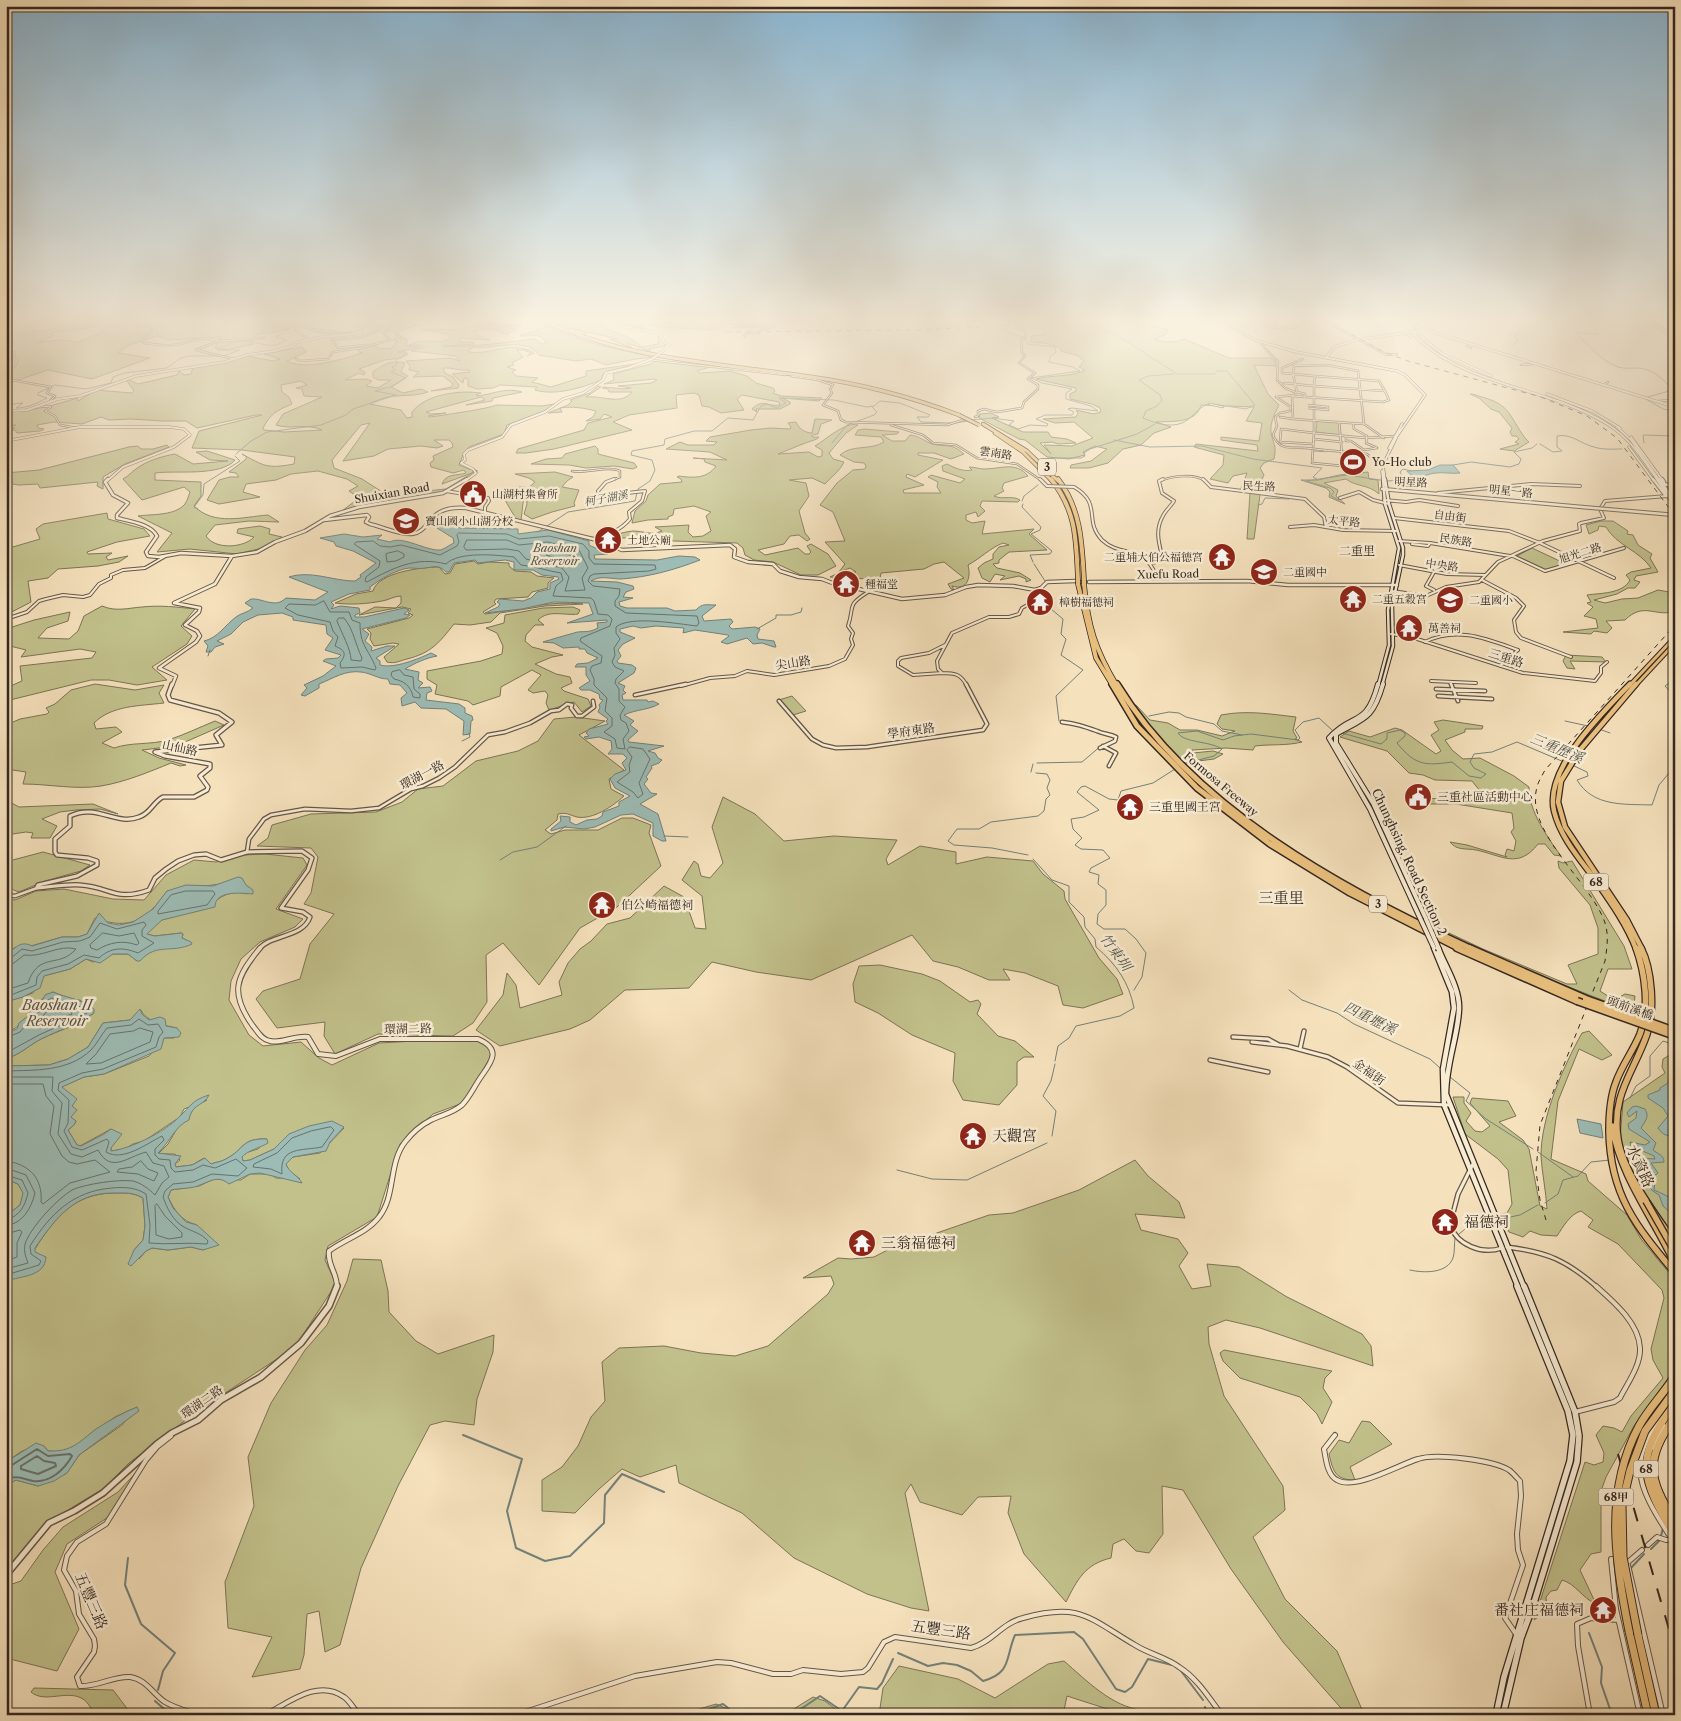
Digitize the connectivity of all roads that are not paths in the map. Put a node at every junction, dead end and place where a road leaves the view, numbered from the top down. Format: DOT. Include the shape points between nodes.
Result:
graph roads {
  1 [pos="53,400"];
  2 [pos="561,400"];
  3 [pos="825,400"];
  4 [pos="917,400"];
  5 [pos="920,400"];
  6 [pos="1026,400"];
  7 [pos="1282,400"];
  8 [pos="1292,400"];
  9 [pos="1313,400"];
  10 [pos="1353,400"];
  11 [pos="1389,400"];
  12 [pos="1422,400"];
  13 [pos="1554,400"];
  14 [pos="1559,400"];
  15 [pos="1565,400"];
  16 [pos="1659,400"];
  17 [pos="1361,401"];
  18 [pos="1209,404"];
  19 [pos="1308,406"];
  20 [pos="1223,408"];
  21 [pos="1308,408"];
  22 [pos="1675,408"];
  23 [pos="6,411"];
  24 [pos="961,415"];
  25 [pos="975,417"];
  26 [pos="1280,417"];
  27 [pos="966,419"];
  28 [pos="1293,419"];
  29 [pos="1315,420"];
  30 [pos="1338,422"];
  31 [pos="1353,423"];
  32 [pos="888,424"];
  33 [pos="981,424"];
  34 [pos="1364,424"];
  35 [pos="76,428"];
  36 [pos="1314,433"];
  37 [pos="1339,435"];
  38 [pos="1346,436"];
  39 [pos="1395,436"];
  40 [pos="1366,438"];
  41 [pos="1384,438"];
  42 [pos="1314,439"];
  43 [pos="6,441"];
  44 [pos="1342,442"];
  45 [pos="1313,444"];
  46 [pos="1313,450"];
  47 [pos="1342,452"];
  48 [pos="1382,465"];
  49 [pos="572,471"];
  50 [pos="1656,472"];
  51 [pos="1652,479"];
  52 [pos="1658,480"];
  53 [pos="1663,483"];
  54 [pos="1580,486"];
  55 [pos="1675,487"];
  56 [pos="1382,489"];
  57 [pos="1387,490"];
  58 [pos="446,491"];
  59 [pos="1438,493"];
  60 [pos="1672,494"];
  61 [pos="1667,496"];
  62 [pos="1340,498"];
  63 [pos="1386,502"];
  64 [pos="1675,502"];
  65 [pos="1458,506"];
  66 [pos="1675,506"];
  67 [pos="486,512"];
  68 [pos="1675,514"];
  69 [pos="1391,518"];
  70 [pos="323,520"];
  71 [pos="1290,527"];
  72 [pos="1326,527"];
  73 [pos="1396,531"];
  74 [pos="593,540"];
  75 [pos="1399,541"];
  76 [pos="1430,543"];
  77 [pos="1540,543"];
  78 [pos="1412,544"];
  79 [pos="1624,548"];
  80 [pos="165,556"];
  81 [pos="232,556"];
  82 [pos="1512,556"];
  83 [pos="1579,561"];
  84 [pos="1152,563"];
  85 [pos="1399,565"];
  86 [pos="1434,572"];
  87 [pos="1485,575"];
  88 [pos="1614,578"];
  89 [pos="1482,580"];
  90 [pos="1173,581"];
  91 [pos="1077,582"];
  92 [pos="1085,582"];
  93 [pos="1395,585"];
  94 [pos="1035,590"];
  95 [pos="1435,590"];
  96 [pos="868,592"];
  97 [pos="1393,592"];
  98 [pos="6,619"];
  99 [pos="1391,634"];
  100 [pos="1675,637"];
  101 [pos="1425,642"];
  102 [pos="1675,643"];
  103 [pos="945,645"];
  104 [pos="1571,657"];
  105 [pos="1608,662"];
  106 [pos="1500,666"];
  107 [pos="942,673"];
  108 [pos="1431,682"];
  109 [pos="1450,682"];
  110 [pos="1476,683"];
  111 [pos="1436,688"];
  112 [pos="1453,690"];
  113 [pos="1485,692"];
  114 [pos="635,695"];
  115 [pos="1438,696"];
  116 [pos="1456,697"];
  117 [pos="1492,699"];
  118 [pos="594,701"];
  119 [pos="778,701"];
  120 [pos="1458,701"];
  121 [pos="1062,722"];
  122 [pos="1578,749"];
  123 [pos="1340,758"];
  124 [pos="1345,758"];
  125 [pos="1109,766"];
  126 [pos="1188,775"];
  127 [pos="246,852"];
  128 [pos="37,888"];
  129 [pos="6,895"];
  130 [pos="1436,949"];
  131 [pos="1586,999"];
  132 [pos="1577,1001"];
  133 [pos="1675,1030"];
  134 [pos="1304,1031"];
  135 [pos="1675,1036"];
  136 [pos="1233,1038"];
  137 [pos="1252,1042"];
  138 [pos="1280,1045"];
  139 [pos="1300,1049"];
  140 [pos="1210,1060"];
  141 [pos="1268,1072"];
  142 [pos="1447,1105"];
  143 [pos="1610,1107"];
  144 [pos="1614,1116"];
  145 [pos="1471,1166"];
  146 [pos="1632,1178"];
  147 [pos="1642,1201"];
  148 [pos="1675,1245"];
  149 [pos="1504,1248"];
  150 [pos="1675,1252"];
  151 [pos="1675,1264"];
  152 [pos="1675,1273"];
  153 [pos="1675,1376"];
  154 [pos="1675,1390"];
  155 [pos="1675,1396"];
  156 [pos="1675,1404"];
  157 [pos="1574,1412"];
  158 [pos="1675,1416"];
  159 [pos="172,1433"];
  160 [pos="1335,1435"];
  161 [pos="1675,1522"];
  162 [pos="1675,1528"];
  163 [pos="1672,1538"];
  164 [pos="1675,1544"];
  165 [pos="1648,1545"];
  166 [pos="1642,1550"];
  167 [pos="1626,1563"];
  168 [pos="6,1575"];
  169 [pos="1618,1620"];
  170 [pos="1519,1636"];
  171 [pos="198,1715"];
  172 [pos="265,1715"];
  173 [pos="359,1715"];
  174 [pos="516,1715"];
  175 [pos="1222,1715"];
  176 [pos="1496,1715"];
  177 [pos="1503,1715"];
  178 [pos="1590,1715"];
  179 [pos="1640,1715"];
  180 [pos="1648,1715"];
  181 [pos="1656,1715"];
  182 [pos="1663,1715"];
  1 -- 23 [label="street" via="29,410"];
  1 -- 35 [label="street" via="40,406 50,407 46,411 55,416 60,425"];
  2 -- 58 [label="street, Shuixian Road" via="545,412 511,425 502,437 468,450 461,463 476,473"];
  3 -- 32 [label="street" via="823,406 838,411 843,421"];
  4 -- 24 [label="highway, Formosa Freeway / 3"];
  5 -- 24 [label="highway, Formosa Freeway / 3"];
  6 -- 25 [label="street" via="1022,408 998,412 982,410"];
  7 -- 47 [label="street, bridge" via="1291,406 1290,411 1275,417 1277,444"];
  8 -- 28 [label="street"];
  9 -- 29 [label="street"];
  10 -- 17 [label="street"];
  11 -- 17 [label="street"];
  12 -- 39 [label="main road"];
  13 -- 51 [label="street" via="1601,421 1621,436"];
  14 -- 52 [label="street" via="1603,420 1623,436"];
  15 -- 50 [label="street" via="1604,417 1634,440"];
  16 -- 22 [label="street"];
  17 -- 34 [label="street"];
  18 -- 20 [label="street"];
  19 -- 21 [label="street, bridge" via="1328,407 1328,410"];
  24 -- 33 [label="highway, Formosa Freeway / 3, bridge"];
  26 -- 28 [label="street"];
  27 -- 32 [label="street" via="947,425"];
  28 -- 29 [label="street"];
  29 -- 30 [label="street"];
  29 -- 36 [label="street"];
  30 -- 31 [label="street"];
  30 -- 37 [label="street"];
  31 -- 34 [label="street"];
  31 -- 40 [label="street" via="1354,429"];
  32 -- 84 [label="street, 雲南路, bridge" via="923,435 933,443 956,445 973,456 1017,464 1047,486 1074,487 1091,502 1095,528 1108,546 1139,554"];
  33 -- 91 [label="highway, Formosa Freeway / 3" via="1034,461 1058,488 1070,508 1076,533"];
  33 -- 92 [label="highway, Formosa Freeway / 3" via="1028,450 1066,491 1079,520"];
  34 -- 41 [label="street"];
  35 -- 43 [label="street"];
  35 -- 80 [label="street" via="169,427 189,432 188,437 174,447 123,467 105,483 113,495 128,503 117,515 118,519 154,531 157,534 147,554"];
  36 -- 37 [label="street"];
  36 -- 42 [label="street"];
  36 -- 45 [label="street" via="1281,429 1280,442"];
  37 -- 38 [label="street"];
  37 -- 44 [label="street"];
  38 -- 40 [label="street"];
  38 -- 40 [label="street" via="1346,441 1364,450 1376,448 1366,443"];
  39 -- 41 [label="street"];
  39 -- 48 [label="main road"];
  40 -- 41 [label="street"];
  42 -- 44 [label="street"];
  42 -- 45 [label="street"];
  44 -- 47 [label="street"];
  45 -- 46 [label="street"];
  46 -- 47 [label="street"];
  46 -- 47 [label="street" via="1312,463 1343,466"];
  47 -- 48 [label="street" via="1369,455"];
  48 -- 56 [label="main road"];
  48 -- 57 [label="main road"];
  49 -- 74 [label="street" via="582,473 615,468 620,471 620,477 606,482 598,493 645,492 642,502 630,512 628,522 615,532"];
  50 -- 52 [label="street"];
  50 -- 53 [label="street"];
  51 -- 52 [label="street"];
  51 -- 61 [label="street"];
  52 -- 53 [label="street"];
  52 -- 61 [label="street"];
  53 -- 55 [label="street"];
  53 -- 60 [label="street"];
  54 -- 59 [label="street" via="1531,484"];
  56 -- 57 [label="street, 明星路"];
  56 -- 63 [label="main road"];
  57 -- 59 [label="street, 明星路"];
  57 -- 63 [label="main road"];
  58 -- 67 [label="street" via="488,498"];
  58 -- 70 [label="street, Shuixian Road" via="360,506"];
  59 -- 68 [label="street, 明星一路, bridge"];
  60 -- 61 [label="street"];
  60 -- 64 [label="street"];
  61 -- 66 [label="street"];
  61 -- 77 [label="street" via="1607,500 1600,509 1604,518 1581,523 1580,531"];
  62 -- 63 [label="street" via="1359,492 1373,500"];
  63 -- 65 [label="street" via="1419,500"];
  63 -- 69 [label="main road"];
  67 -- 70 [label="street" via="466,508 441,510 423,531 413,534 397,533 369,524 367,515"];
  67 -- 74 [label="street"];
  69 -- 73 [label="main road"];
  69 -- 77 [label="street, 自由街" via="1509,531"];
  70 -- 81 [label="street" via="295,536 274,542 266,549"];
  71 -- 72 [label="street, 太平路"];
  72 -- 73 [label="street, 太平路"];
  72 -- 84 [label="street, 民生路" via="1324,517 1305,499 1213,488 1202,478 1165,478 1159,481 1162,493 1174,501 1157,529 1156,540 1163,560"];
  73 -- 75 [label="main road"];
  74 -- 96 [label="street" via="627,551 730,544 735,549 734,556 739,559 773,564 783,572 802,578 822,579"];
  75 -- 76 [label="street, 民族路"];
  75 -- 85 [label="main road" via="1403,555"];
  76 -- 78 [label="street" via="1428,546"];
  76 -- 82 [label="street, 民族路"];
  77 -- 82 [label="street"];
  77 -- 83 [label="street, 自由街"];
  79 -- 83 [label="street, 旭光二路"];
  80 -- 81 [label="street" via="185,553"];
  80 -- 98 [label="street" via="145,568 116,572 90,595 46,599 27,612"];
  81 -- 128 [label="street, 山仙路" via="216,584 174,603 200,608 186,625 200,636 159,668 176,676 168,695 170,700 214,712 232,722 216,735 222,745 156,752 210,764 210,768 200,776 207,790 188,799 165,796 149,814 132,819 95,812 74,813 70,816 70,826 54,839 55,852 88,858 97,865 84,873 38,885"];
  82 -- 83 [label="street, 旭光二路" via="1545,571"];
  82 -- 87 [label="street" via="1498,562"];
  83 -- 88 [label="street, 自由街"];
  84 -- 90 [label="street, 雲南路" via="1156,575"];
  85 -- 86 [label="street, 中央路"];
  85 -- 93 [label="main road"];
  86 -- 87 [label="street, 中央路"];
  86 -- 95 [label="street" via="1426,586"];
  87 -- 89 [label="street"];
  89 -- 95 [label="street"];
  89 -- 104 [label="street" via="1524,606 1514,620 1521,638"];
  90 -- 92 [label="street, Xuefu Road" via="1146,584"];
  90 -- 93 [label="street, Xuefu Road"];
  91 -- 94 [label="street" via="1047,582"];
  91 -- 126 [label="highway, Formosa Freeway / 3" via="1087,636 1105,679 1137,725 1175,766"];
  92 -- 126 [label="highway, Formosa Freeway / 3" via="1086,611 1108,670 1150,732"];
  93 -- 97 [label="main road"];
  94 -- 96 [label="street" via="972,585 945,596 902,599"];
  94 -- 103 [label="street, 學府東路" via="1031,603 1018,614 989,617 972,623 952,634"];
  95 -- 97 [label="street" via="1426,596"];
  96 -- 114 [label="street, 尖山路" via="853,603 848,626 853,632 853,645 845,659 835,664 774,675 747,671"];
  97 -- 99 [label="main road"];
  99 -- 101 [label="street, 三重路" via="1411,636"];
  99 -- 123 [label="main road" via="1373,704 1362,717 1330,736"];
  99 -- 124 [label="main road, Chunghsing, Road Section 2" via="1393,646 1375,710 1367,718 1336,734 1336,743"];
  100 -- 122 [label="highway, 68" via="1607,709"];
  101 -- 106 [label="street, 三重路"];
  101 -- 106 [label="street" via="1435,635 1471,634 1518,650"];
  102 -- 122 [label="highway, 68"];
  103 -- 107 [label="street, 學府東路" via="937,661 938,670"];
  103 -- 107 [label="street, 學府東路" via="929,653 898,660 898,666 911,676"];
  105 -- 106 [label="street, 三重路" via="1601,667 1595,681 1537,676"];
  107 -- 119 [label="street, 學府東路" via="952,672 964,678 987,724 983,730 867,747 832,747 816,743"];
  108 -- 109 [label="street"];
  109 -- 110 [label="street"];
  109 -- 112 [label="street"];
  111 -- 112 [label="street"];
  112 -- 113 [label="street"];
  112 -- 116 [label="street"];
  115 -- 116 [label="street"];
  116 -- 117 [label="street"];
  116 -- 120 [label="street"];
  118 -- 127 [label="street, 環湖一路" via="594,707 582,716 577,716 572,705 567,704 530,723 488,735 439,778 410,789 379,808 351,811 306,809 264,818 249,839"];
  121 -- 125 [label="street" via="1113,734 1115,741 1101,747 1116,753"];
  122 -- 143 [label="highway, 68, bridge" via="1556,780 1552,800 1559,826 1622,921 1640,959 1645,998 1640,1032 1616,1081"];
  122 -- 146 [label="highway, 68, bridge" via="1561,781 1558,802 1565,828 1627,920 1647,960 1650,976 1652,998 1648,1033 1624,1084 1618,1106 1618,1140"];
  123 -- 124 [label="main road"];
  123 -- 130 [label="main road, bridge" via="1370,809"];
  124 -- 130 [label="main road, Chunghsing, Road Section 2, bridge" via="1373,803 1426,919"];
  126 -- 131 [label="highway, Formosa Freeway / 3" via="1277,842 1381,906 1490,959"];
  126 -- 132 [label="highway, Formosa Freeway / 3" via="1207,796 1269,844 1343,890 1455,948"];
  127 -- 128 [label="street, 環湖二路" via="221,860 200,854 184,858 155,878 145,893 135,896 81,885"];
  127 -- 159 [label="street, 環湖二路" via="302,851 312,858 308,870 281,908 303,912 310,917 308,923 287,936 265,942 244,966 238,981 239,1002 244,1014 262,1038 271,1042 308,1037 318,1054 327,1056 336,1056 380,1039 478,1039 486,1042 494,1055 462,1105 424,1124 402,1146 381,1216 358,1235 329,1251 328,1259 337,1276 337,1287 329,1306 308,1336 261,1376 221,1400 198,1420"];
  128 -- 129 [label="street, 環湖二路" via="15,896"];
  130 -- 142 [label="main road" via="1458,998 1459,1009 1446,1079"];
  131 -- 133 [label="highway, 頭前溪橋 / 3, bridge"];
  132 -- 135 [label="highway, 頭前溪橋 / 3, bridge"];
  134 -- 139 [label="street"];
  136 -- 138 [label="street, 金福街" via="1268,1039"];
  137 -- 138 [label="street, 金福街"];
  138 -- 139 [label="street, 金福街"];
  139 -- 142 [label="street, 金福街" via="1347,1067 1398,1103"];
  140 -- 141 [label="street"];
  142 -- 145 [label="main road"];
  143 -- 147 [label="highway" via="1613,1142 1625,1177"];
  143 -- 152 [label="highway, 68" via="1608,1149 1616,1187 1634,1222"];
  144 -- 148 [label="street, 水資路" via="1616,1140 1629,1174"];
  145 -- 149 [label="main road"];
  145 -- 149 [label="street" via="1451,1214 1450,1226 1456,1235 1474,1248"];
  146 -- 147 [label="highway"];
  146 -- 148 [label="highway, 68, bridge"];
  147 -- 150 [label="highway, bridge"];
  147 -- 151 [label="highway"];
  149 -- 157 [label="main road"];
  149 -- 157 [label="street" via="1543,1253 1565,1263 1608,1298 1631,1323 1638,1336 1639,1355 1620,1398"];
  149 -- 170 [label="main road" via="1568,1411 1573,1435 1570,1462"];
  153 -- 180 [label="highway, 68甲, bridge" via="1639,1426 1623,1465 1615,1501 1614,1537 1619,1585"];
  154 -- 181 [label="highway, 68甲, bridge" via="1645,1431 1622,1505 1623,1556"];
  155 -- 163 [label="street" via="1650,1433 1640,1462 1642,1482 1649,1499"];
  156 -- 162 [label="street" via="1654,1446 1649,1465 1654,1490"];
  156 -- 163 [label="highway, 68" via="1653,1433 1646,1448 1645,1464 1650,1492"];
  157 -- 170 [label="main road" via="1579,1436 1577,1462 1533,1606"];
  158 -- 161 [label="highway, 68" via="1654,1452 1653,1467 1658,1490"];
  159 -- 168 [label="street" via="103,1493 74,1512 49,1523"];
  159 -- 171 [label="street, 五豐三路" via="146,1460 106,1524 86,1535 72,1548 64,1570 76,1591 79,1614 95,1646 77,1677 80,1686 133,1678 167,1703"];
  160 -- 170 [label="street" via="1324,1449 1332,1475 1338,1481 1357,1482 1429,1456 1466,1458 1502,1466 1516,1475 1521,1486 1517,1534 1523,1565 1506,1618"];
  163 -- 164 [label="street"];
  163 -- 165 [label="street" via="1657,1537"];
  166 -- 167 [label="street"];
  167 -- 169 [label="street" via="1612,1558 1609,1562"];
  167 -- 182 [label="street"];
  169 -- 178 [label="street" via="1590,1619 1577,1624"];
  169 -- 179 [label="street"];
  170 -- 176 [label="main road" via="1504,1677"];
  170 -- 177 [label="main road"];
  172 -- 173 [label="street" via="296,1696 322,1690 342,1695"];
  174 -- 175 [label="street, 五豐三路" via="635,1676 717,1662 778,1674 803,1670 841,1674 863,1672 884,1642 895,1637 979,1647 1015,1620 1050,1611 1073,1611 1101,1621 1141,1649 1175,1663 1199,1684"];
}
